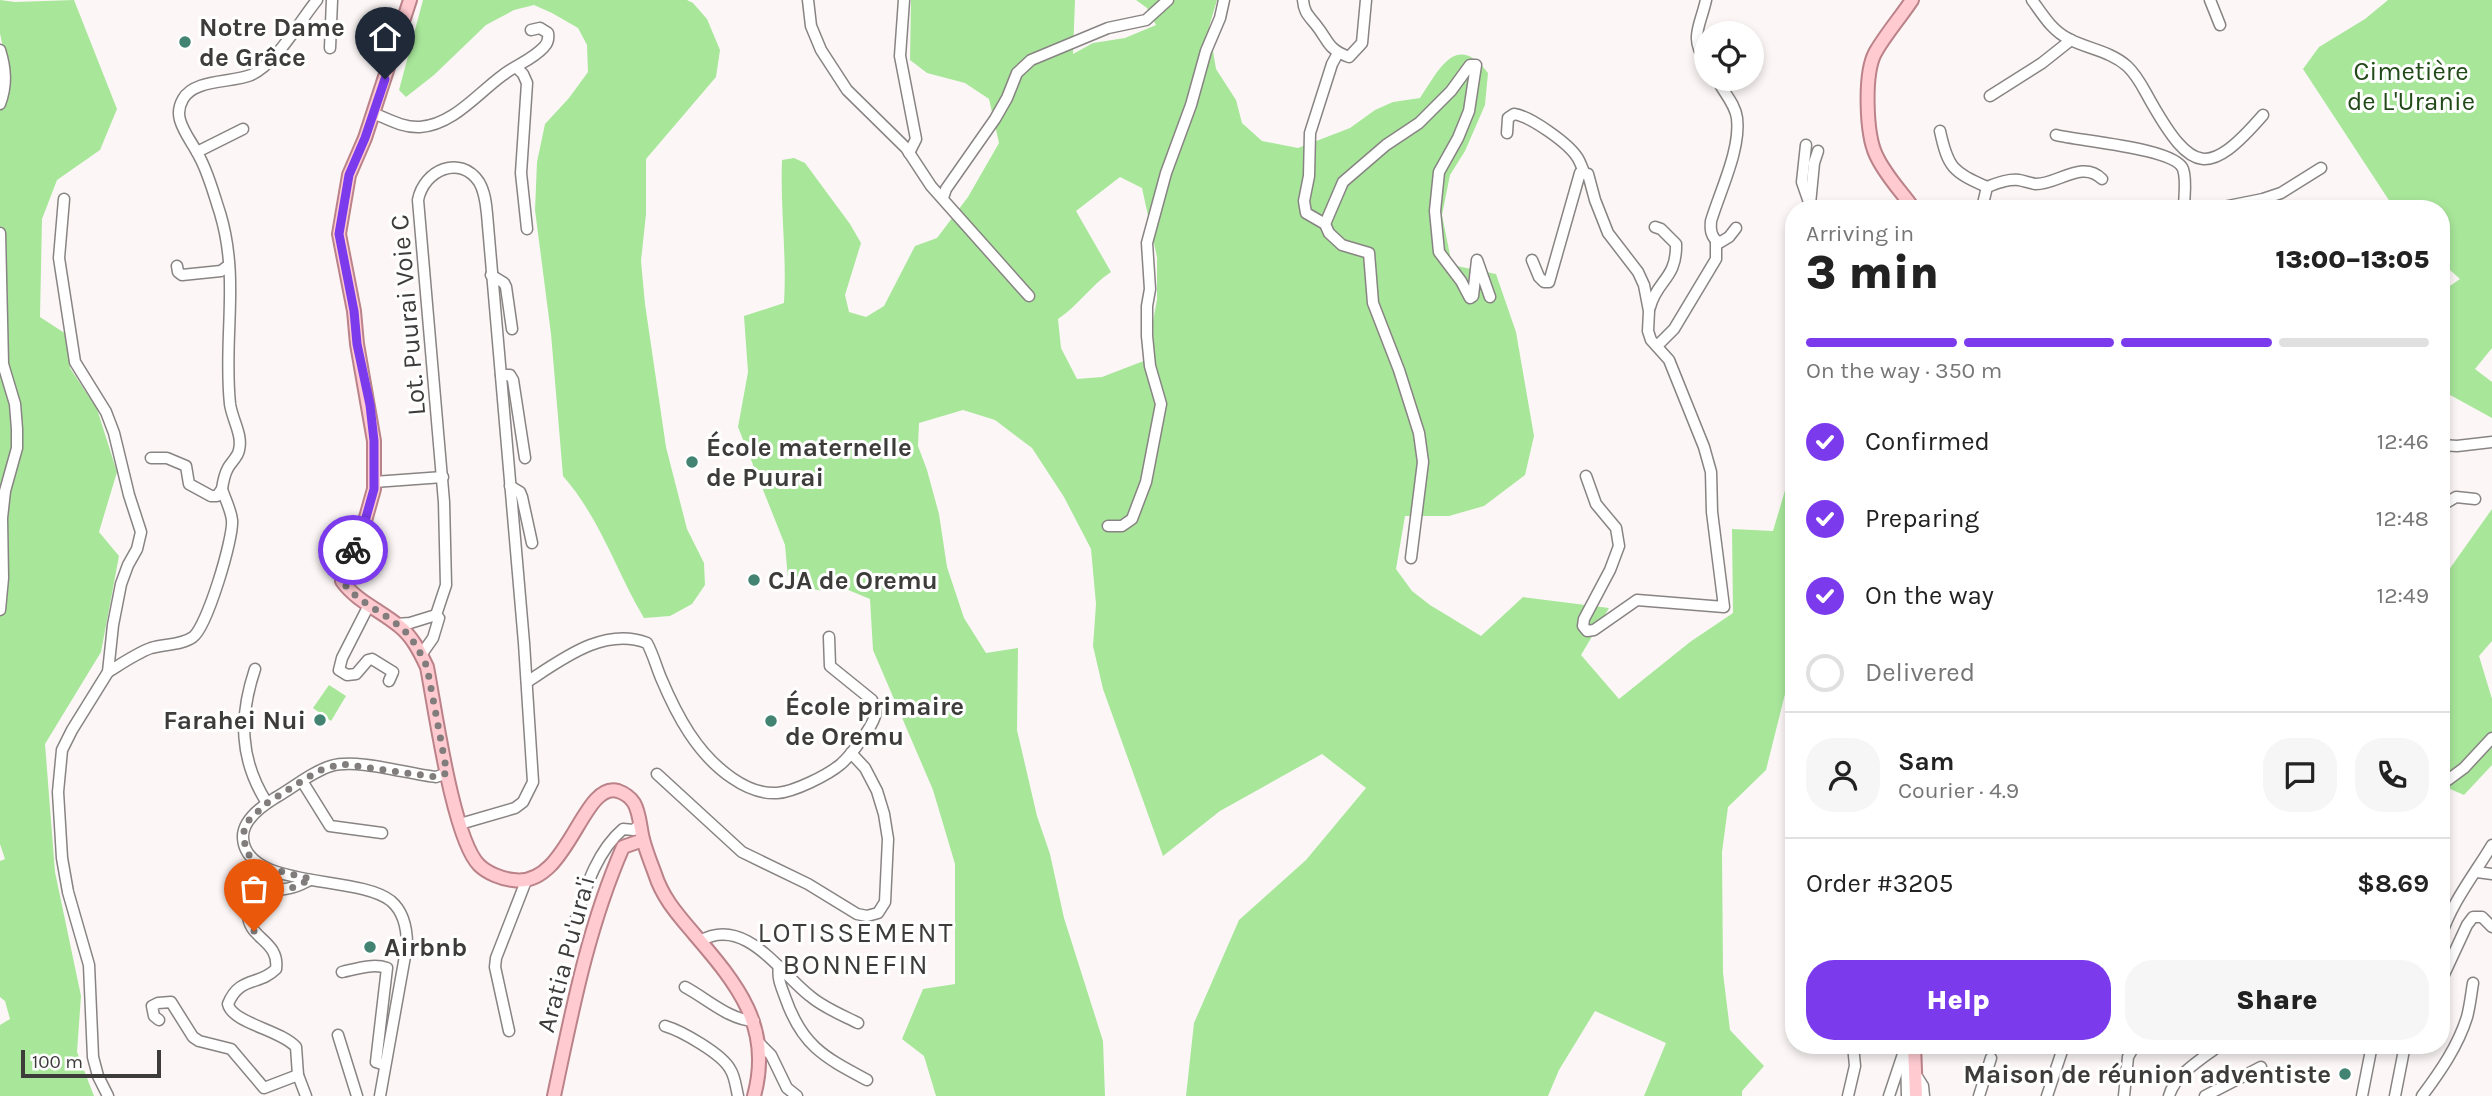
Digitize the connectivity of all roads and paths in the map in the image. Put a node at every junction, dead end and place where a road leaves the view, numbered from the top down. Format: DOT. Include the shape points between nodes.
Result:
graph roads {
  1 [pos="317,0"];
  2 [pos="332,0"];
  3 [pos="410,0"];
  4 [pos="808,0"];
  5 [pos="904,0"];
  6 [pos="1168,0"];
  7 [pos="1224,0"];
  8 [pos="1303,0"];
  9 [pos="1366,0"];
  10 [pos="1706,0"];
  11 [pos="1912,0"];
  12 [pos="2032,0"];
  13 [pos="2210,0"];
  14 [pos="1700,21"];
  15 [pos="2220,25"];
  16 [pos="531,30"];
  17 [pos="2071,40"];
  18 [pos="330,48"];
  19 [pos="0,50"];
  20 [pos="1338,53"];
  21 [pos="516,67"];
  22 [pos="1724,91"];
  23 [pos="1990,96"];
  24 [pos="0,104"];
  25 [pos="373,113"];
  26 [pos="2263,115"];
  27 [pos="243,129"];
  28 [pos="1940,131"];
  29 [pos="1507,132"];
  30 [pos="2056,135"];
  31 [pos="1806,145"];
  32 [pos="1818,151"];
  33 [pos="197,152"];
  34 [pos="909,153"];
  35 [pos="2321,168"];
  36 [pos="1584,172"];
  37 [pos="2102,179"];
  38 [pos="1987,187"];
  39 [pos="943,198"];
  40 [pos="2267,198"];
  41 [pos="64,199"];
  42 [pos="1808,200"];
  43 [pos="1811,200"];
  44 [pos="1907,200"];
  45 [pos="1984,200"];
  46 [pos="2184,200"];
  47 [pos="2257,200"];
  48 [pos="1325,224"];
  49 [pos="1655,227"];
  50 [pos="1736,228"];
  51 [pos="527,229"];
  52 [pos="0,233"];
  53 [pos="1716,240"];
  54 [pos="1532,260"];
  55 [pos="229,265"];
  56 [pos="177,266"];
  57 [pos="491,275"];
  58 [pos="1029,296"];
  59 [pos="1490,297"];
  60 [pos="1649,311"];
  61 [pos="512,328"];
  62 [pos="1657,346"];
  63 [pos="501,375"];
  64 [pos="2492,442"];
  65 [pos="2450,446"];
  66 [pos="151,458"];
  67 [pos="525,458"];
  68 [pos="1586,476"];
  69 [pos="443,477"];
  70 [pos="374,482"];
  71 [pos="510,486"];
  72 [pos="222,489"];
  73 [pos="2475,499"];
  74 [pos="2450,501"];
  75 [pos="1108,526"];
  76 [pos="532,543"];
  77 [pos="1410,558"];
  78 [pos="369,605"];
  79 [pos="0,610"];
  80 [pos="436,615"];
  81 [pos="396,624"];
  82 [pos="829,637"];
  83 [pos="421,655"];
  84 [pos="255,669"];
  85 [pos="108,671"];
  86 [pos="389,681"];
  87 [pos="527,682"];
  88 [pos="2492,738"];
  89 [pos="851,753"];
  90 [pos="447,773"];
  91 [pos="657,774"];
  92 [pos="2450,778"];
  93 [pos="302,782"];
  94 [pos="267,803"];
  95 [pos="460,824"];
  96 [pos="639,825"];
  97 [pos="382,833"];
  98 [pos="643,840"];
  99 [pos="2492,845"];
  100 [pos="2477,872"];
  101 [pos="2492,874"];
  102 [pos="311,879"];
  103 [pos="526,881"];
  104 [pos="2450,916"];
  105 [pos="576,918"];
  106 [pos="2492,927"];
  107 [pos="700,941"];
  108 [pos="2450,962"];
  109 [pos="779,966"];
  110 [pos="342,972"];
  111 [pos="2473,983"];
  112 [pos="685,988"];
  113 [pos="159,1020"];
  114 [pos="754,1021"];
  115 [pos="858,1023"];
  116 [pos="665,1026"];
  117 [pos="509,1031"];
  118 [pos="338,1035"];
  119 [pos="757,1041"];
  120 [pos="2450,1053"];
  121 [pos="1854,1054"];
  122 [pos="1904,1054"];
  123 [pos="1907,1054"];
  124 [pos="1915,1054"];
  125 [pos="2061,1054"];
  126 [pos="2130,1054"];
  127 [pos="2209,1054"];
  128 [pos="2370,1054"];
  129 [pos="2403,1054"];
  130 [pos="2449,1054"];
  131 [pos="1991,1058"];
  132 [pos="385,1065"];
  133 [pos="2261,1067"];
  134 [pos="299,1075"];
  135 [pos="1916,1075"];
  136 [pos="867,1080"];
  137 [pos="108,1096"];
  138 [pos="306,1096"];
  139 [pos="357,1096"];
  140 [pos="380,1096"];
  141 [pos="554,1096"];
  142 [pos="738,1096"];
  143 [pos="754,1096"];
  144 [pos="797,1096"];
  145 [pos="1847,1096"];
  146 [pos="1889,1096"];
  147 [pos="1907,1096"];
  148 [pos="1916,1096"];
  149 [pos="1924,1096"];
  150 [pos="1979,1096"];
  151 [pos="2047,1096"];
  152 [pos="2124,1096"];
  153 [pos="2169,1096"];
  154 [pos="2205,1096"];
  155 [pos="2362,1096"];
  156 [pos="2395,1096"];
  157 [pos="2422,1096"];
  1 -- 33 [label="street" via="260,70 237,80 204,85 184,96 180,119"];
  2 -- 18 [label="street"];
  3 -- 25 [label="main road"];
  4 -- 34 [label="street" via="811,26 836,74"];
  5 -- 34 [label="street" via="900,56 916,139"];
  6 -- 39 [label="street" via="1146,20 1108,28 1031,60 1017,73 1003,107"];
  7 -- 75 [label="street" via="1147,243 1147,336 1161,404 1146,482 1132,519 1122,526"];
  8 -- 20 [label="street" via="1306,15"];
  9 -- 20 [label="street" via="1362,43 1349,57"];
  10 -- 14 [label="street"];
  11 -- 44 [label="main road" via="1875,54 1868,104 1875,154"];
  12 -- 17 [label="street" via="2050,24"];
  13 -- 15 [label="street"];
  16 -- 21 [label="street" via="544,29 549,39"];
  17 -- 23 [label="street"];
  17 -- 26 [label="street" via="2125,64 2175,140 2193,156 2207,161 2219,156"];
  19 -- 24 [label="street" via="6,80"];
  20 -- 48 [label="street" via="1310,133 1304,201 1306,214"];
  21 -- 25 [label="street" via="460,111 435,124 402,125"];
  21 -- 51 [label="street" via="527,83 521,173"];
  22 -- 53 [label="street" via="1737,119 1731,163 1711,221"];
  25 -- 70 [label="main road" via="349,175 339,234 370,405"];
  27 -- 33 [label="street"];
  28 -- 38 [label="street" via="1957,172"];
  29 -- 36 [label="street" via="1508,118 1522,115 1577,156"];
  30 -- 46 [label="street" via="2143,150 2180,164"];
  31 -- 42 [label="street" via="1802,182"];
  32 -- 43 [label="street"];
  33 -- 55 [label="street" via="224,227"];
  34 -- 39 [label="street"];
  35 -- 40 [label="street"];
  36 -- 54 [label="street" via="1580,173 1549,282 1539,277"];
  36 -- 60 [label="street" via="1608,233 1638,272"];
  37 -- 38 [label="street" via="2084,171 2035,184 2007,180"];
  38 -- 45 [label="street"];
  39 -- 58 [label="street"];
  40 -- 47 [label="street"];
  41 -- 85 [label="street" via="59,258 75,362 106,412 141,532 121,584"];
  48 -- 59 [label="street" via="1343,182 1419,122 1470,65 1476,65 1469,111 1439,172 1435,211 1439,252 1470,298 1477,260"];
  48 -- 77 [label="street" via="1342,245 1369,253 1373,303 1419,433 1423,462"];
  49 -- 60 [label="street" via="1676,244 1676,253 1670,275"];
  50 -- 53 [label="street" via="1729,237"];
  52 -- 79 [label="street" via="3,364 15,404 17,448 2,518"];
  53 -- 62 [label="street" via="1716,259 1674,330"];
  55 -- 56 [label="street" via="221,271 182,275"];
  55 -- 72 [label="street" via="228,373 232,416 240,438 239,452"];
  57 -- 61 [label="street, Lot. Puurai Voie C" via="505,283"];
  57 -- 63 [label="street, Lot. Puurai Voie C"];
  57 -- 69 [label="street, Lot. Puurai Voie C" via="482,187 465,171 439,170 424,184 418,209"];
  60 -- 62 [label="street" via="1648,331"];
  62 -- 68 [label="street" via="1679,383 1711,472 1724,607 1637,600 1587,631 1584,620 1619,546 1616,528 1596,504"];
  63 -- 67 [label="street, Lot. Puurai Voie C" via="513,380"];
  63 -- 71 [label="street, Lot. Puurai Voie C"];
  64 -- 65 [label="street"];
  66 -- 72 [label="street" via="167,458 186,466 189,484 211,496"];
  69 -- 70 [label="street"];
  69 -- 80 [label="street, Lot. Puurai Voie C" via="446,585"];
  70 -- 78 [label="main road" via="363,528 342,581"];
  71 -- 76 [label="street, Lot. Puurai Voie C" via="522,497"];
  71 -- 87 [label="street, Lot. Puurai Voie C"];
  72 -- 85 [label="street" via="232,529 201,628 185,641 149,649"];
  73 -- 74 [label="street"];
  78 -- 81 [label="main road"];
  78 -- 86 [label="street" via="339,670 356,674 372,659 393,672"];
  80 -- 81 [label="street"];
  80 -- 83 [label="street, Lot. Puurai Voie C" via="437,630"];
  81 -- 83 [label="main road"];
  82 -- 89 [label="street" via="830,666 875,707 875,716"];
  83 -- 90 [label="main road"];
  84 -- 94 [label="street" via="243,730 249,761"];
  85 -- 137 [label="street" via="62,750 58,792 68,892 89,965 93,1056"];
  87 -- 89 [label="street" via="579,649 615,639 638,640 651,650 677,714 695,741 716,765 747,786 762,792 788,791 831,771"];
  87 -- 95 [label="street, Lot. Puurai Voie C" via="533,782 528,795 515,808"];
  88 -- 92 [label="street"];
  89 -- 91 [label="street" via="877,791 888,839 885,902 878,913 867,916 742,852"];
  90 -- 93 [label="street" via="436,777 341,764"];
  90 -- 95 [label="main road"];
  93 -- 94 [label="street"];
  93 -- 97 [label="street" via="330,826"];
  94 -- 102 [label="street" via="245,827 247,853 260,866"];
  95 -- 103 [label="main road" via="468,849 480,866 495,875"];
  96 -- 98 [label="main road"];
  96 -- 103 [label="main road" via="630,798 608,790 586,813 554,864"];
  96 -- 105 [label="street" via="634,831 622,829 614,837 600,858"];
  98 -- 107 [label="main road" via="661,892"];
  98 -- 141 [label="main road, Aratia Pu'ura'i" via="623,847 600,904"];
  99 -- 100 [label="street"];
  100 -- 101 [label="street"];
  100 -- 104 [label="street"];
  102 -- 132 [label="street" via="380,894 398,908 405,923 407,945"];
  102 -- 134 [label="street" via="262,893 250,905 249,920 276,955 276,969 239,987 228,1004 239,1017 296,1047"];
  103 -- 117 [label="street" via="496,958"];
  106 -- 108 [label="street" via="2482,917 2473,917"];
  107 -- 109 [label="street" via="733,936 760,949"];
  107 -- 114 [label="main road" via="731,977"];
  109 -- 115 [label="street" via="811,997"];
  109 -- 136 [label="street" via="777,975 790,1012 806,1040"];
  110 -- 132 [label="street" via="387,968 376,1062"];
  111 -- 120 [label="street" via="2463,1028"];
  112 -- 114 [label="street" via="725,1012"];
  113 -- 134 [label="street" via="152,1006 171,1002 193,1037 231,1049 264,1088"];
  114 -- 119 [label="main road"];
  116 -- 142 [label="street" via="702,1044 730,1068"];
  118 -- 139 [label="street"];
  119 -- 143 [label="main road"];
  119 -- 144 [label="street"];
  121 -- 145 [label="street"];
  122 -- 146 [label="street"];
  123 -- 147 [label="street"];
  124 -- 135 [label="main road"];
  125 -- 151 [label="street"];
  126 -- 152 [label="street"];
  127 -- 153 [label="street" via="2181,1076"];
  128 -- 155 [label="street"];
  129 -- 156 [label="street"];
  130 -- 157 [label="street"];
  131 -- 150 [label="street"];
  132 -- 140 [label="street"];
  133 -- 154 [label="street"];
  134 -- 138 [label="street"];
  135 -- 148 [label="main road"];
  135 -- 149 [label="street"];
}
